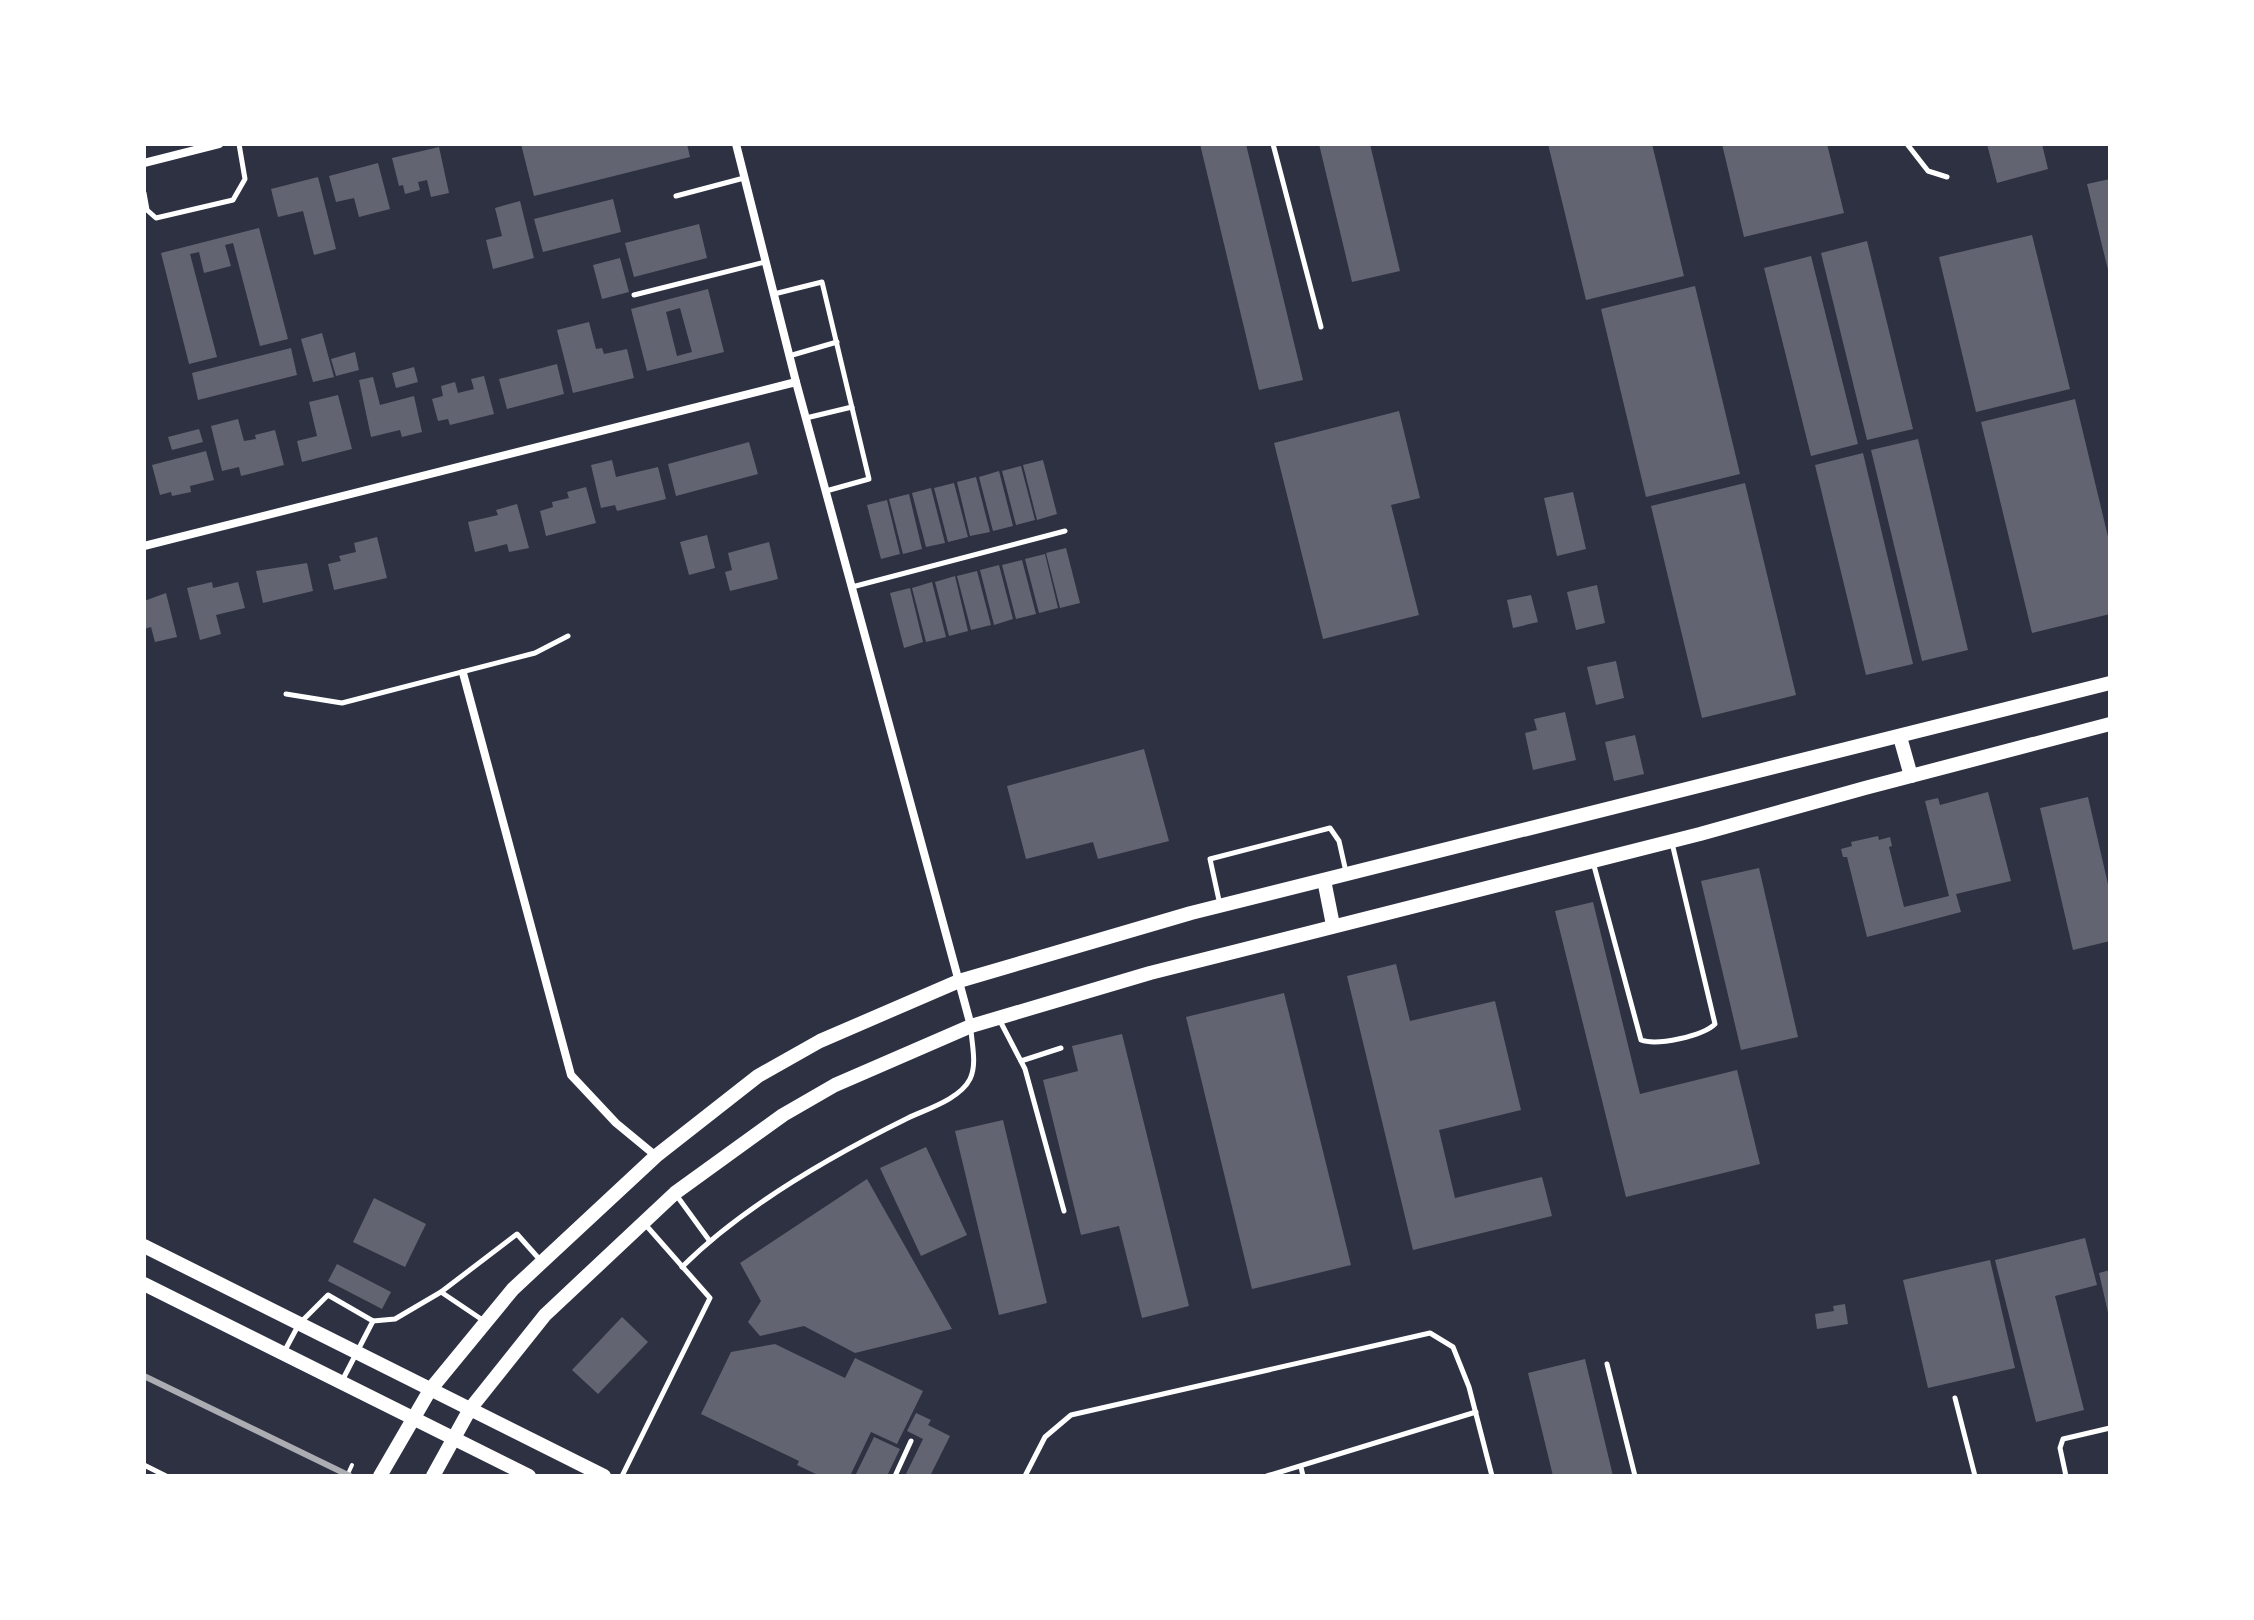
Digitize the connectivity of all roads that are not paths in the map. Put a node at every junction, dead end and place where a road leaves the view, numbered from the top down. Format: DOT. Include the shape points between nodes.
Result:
graph roads {
  1 [pos="219,144"];
  2 [pos="239,144"];
  3 [pos="736,144"];
  4 [pos="1273,144"];
  5 [pos="1907,144"];
  6 [pos="144,163"];
  7 [pos="744,177"];
  8 [pos="1947,177"];
  9 [pos="144,193"];
  10 [pos="676,196"];
  11 [pos="766,262"];
  12 [pos="774,294"];
  13 [pos="634,295"];
  14 [pos="1321,327"];
  15 [pos="837,342"];
  16 [pos="789,356"];
  17 [pos="796,382"];
  18 [pos="852,407"];
  19 [pos="806,418"];
  20 [pos="826,491"];
  21 [pos="1065,531"];
  22 [pos="144,546"];
  23 [pos="852,587"];
  24 [pos="568,636"];
  25 [pos="463,673"];
  26 [pos="2110,683"];
  27 [pos="286,694"];
  28 [pos="2110,724"];
  29 [pos="1900,737"];
  30 [pos="1911,776"];
  31 [pos="1671,841"];
  32 [pos="1593,861"];
  33 [pos="1347,874"];
  34 [pos="1324,880"];
  35 [pos="1220,906"];
  36 [pos="1333,925"];
  37 [pos="959,981"];
  38 [pos="998,1018"];
  39 [pos="971,1026"];
  40 [pos="1061,1048"];
  41 [pos="1021,1061"];
  42 [pos="656,1156"];
  43 [pos="675,1193"];
  44 [pos="1064,1211"];
  45 [pos="644,1223"];
  46 [pos="709,1240"];
  47 [pos="144,1246"];
  48 [pos="542,1262"];
  49 [pos="682,1267"];
  50 [pos="144,1284"];
  51 [pos="441,1292"];
  52 [pos="373,1321"];
  53 [pos="486,1322"];
  54 [pos="299,1324"];
  55 [pos="284,1353"];
  56 [pos="357,1353"];
  57 [pos="1607,1364"];
  58 [pos="342,1382"];
  59 [pos="430,1390"];
  60 [pos="1955,1398"];
  61 [pos="470,1409"];
  62 [pos="1476,1412"];
  63 [pos="412,1417"];
  64 [pos="2110,1428"];
  65 [pos="454,1438"];
  66 [pos="911,1441"];
  67 [pos="144,1465"];
  68 [pos="1301,1467"];
  69 [pos="166,1476"];
  70 [pos="380,1476"];
  71 [pos="433,1476"];
  72 [pos="529,1476"];
  73 [pos="604,1476"];
  74 [pos="622,1476"];
  75 [pos="895,1476"];
  76 [pos="1025,1476"];
  77 [pos="1267,1476"];
  78 [pos="1303,1476"];
  79 [pos="1492,1476"];
  80 [pos="1635,1476"];
  81 [pos="1975,1476"];
  82 [pos="2066,1476"];
  1 -- 6 [label="street"];
  2 -- 9 [label="lane" via="245,179 233,200 156,218 147,210"];
  3 -- 7 [label="street"];
  4 -- 14 [label="lane"];
  5 -- 8 [label="lane" via="1928,171"];
  7 -- 10 [label="lane"];
  7 -- 11 [label="street"];
  11 -- 12 [label="street"];
  11 -- 13 [label="lane"];
  12 -- 15 [label="lane" via="822,282"];
  12 -- 16 [label="street"];
  15 -- 16 [label="lane"];
  15 -- 18 [label="lane"];
  16 -- 17 [label="street"];
  17 -- 19 [label="street"];
  17 -- 22 [label="street"];
  18 -- 19 [label="lane"];
  18 -- 20 [label="lane" via="869,479"];
  19 -- 20 [label="street"];
  20 -- 23 [label="street"];
  21 -- 23 [label="lane"];
  23 -- 37 [label="street"];
  24 -- 25 [label="lane" via="535,653"];
  25 -- 27 [label="lane" via="342,703"];
  25 -- 42 [label="street" via="571,1075"];
  26 -- 29 [label="main road"];
  28 -- 30 [label="main road"];
  29 -- 30 [label="main road"];
  29 -- 33 [label="main road"];
  30 -- 31 [label="main road"];
  31 -- 32 [label="main road"];
  31 -- 32 [label="lane" via="1715,1024 1708,1031 1651,1044 1641,1040"];
  32 -- 36 [label="main road"];
  33 -- 34 [label="main road"];
  33 -- 35 [label="lane" via="1330,828 1256,846 1210,859"];
  34 -- 35 [label="main road"];
  34 -- 36 [label="main road"];
  35 -- 37 [label="main road"];
  36 -- 38 [label="main road"];
  37 -- 39 [label="street"];
  37 -- 42 [label="main road" via="820,1041 758,1076"];
  38 -- 39 [label="main road"];
  38 -- 41 [label="lane"];
  39 -- 43 [label="main road" via="835,1085 783,1115"];
  39 -- 46 [label="lane" via="970,1079 957,1094 856,1143"];
  40 -- 41 [label="lane"];
  41 -- 44 [label="lane"];
  42 -- 48 [label="main road"];
  43 -- 45 [label="main road"];
  43 -- 46 [label="lane"];
  45 -- 49 [label="lane"];
  45 -- 61 [label="main road" via="545,1315"];
  46 -- 49 [label="lane"];
  47 -- 54 [label="main road"];
  48 -- 51 [label="lane" via="517,1234"];
  48 -- 53 [label="main road"];
  49 -- 74 [label="lane" via="710,1298"];
  50 -- 55 [label="main road"];
  51 -- 52 [label="lane" via="395,1319"];
  51 -- 53 [label="lane"];
  52 -- 54 [label="lane" via="328,1295"];
  52 -- 56 [label="lane"];
  53 -- 59 [label="main road"];
  54 -- 55 [label="lane"];
  54 -- 56 [label="main road"];
  55 -- 58 [label="main road"];
  56 -- 58 [label="lane"];
  56 -- 59 [label="main road"];
  57 -- 80 [label="lane"];
  58 -- 63 [label="main road"];
  59 -- 61 [label="main road"];
  59 -- 63 [label="main road"];
  60 -- 81 [label="lane"];
  61 -- 65 [label="main road"];
  61 -- 73 [label="main road"];
  62 -- 68 [label="lane"];
  62 -- 76 [label="lane" via="1453,1347 1430,1333 1071,1415 1045,1437"];
  62 -- 79 [label="lane"];
  63 -- 65 [label="main road"];
  63 -- 70 [label="main road"];
  64 -- 82 [label="lane" via="2063,1439"];
  65 -- 71 [label="main road"];
  65 -- 72 [label="main road"];
  66 -- 75 [label="lane"];
  67 -- 69 [label="lane"];
  68 -- 77 [label="lane"];
  68 -- 78 [label="lane"];
}
